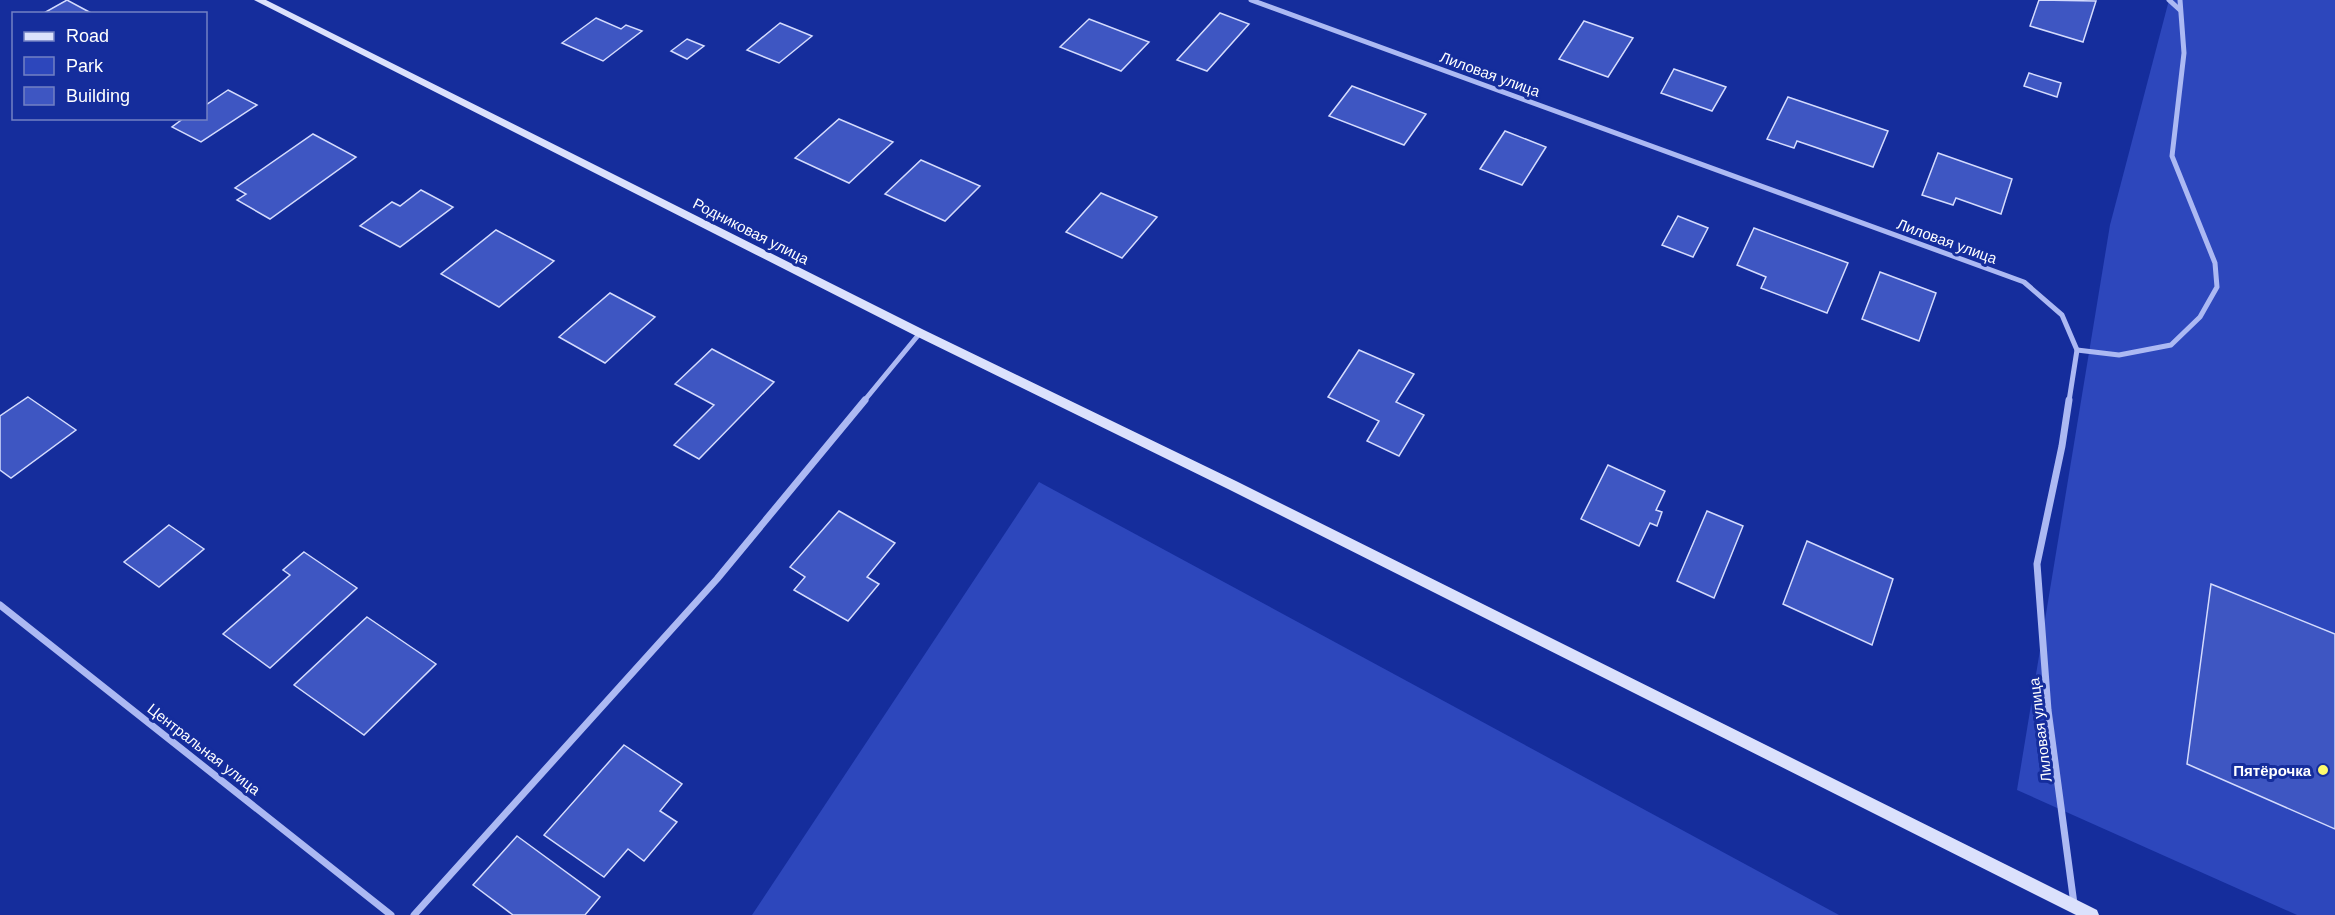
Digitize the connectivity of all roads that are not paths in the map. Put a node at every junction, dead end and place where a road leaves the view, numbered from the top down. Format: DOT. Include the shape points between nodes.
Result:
graph roads {
  1 [pos="259,0"];
  2 [pos="1251,0"];
  3 [pos="2169,0"];
  4 [pos="2180,0"];
  5 [pos="2181,10"];
  6 [pos="920,333"];
  7 [pos="2077,350"];
  8 [pos="0,605"];
  9 [pos="2074,905"];
  10 [pos="391,915"];
  11 [pos="414,915"];
  12 [pos="2092,915"];
  1 -- 6 [label="street, Родниковая улица"];
  2 -- 7 [label="street, Лиловая улица" via="2024,282 2062,315"];
  3 -- 5 [label="street"];
  4 -- 5 [label="street"];
  5 -- 7 [label="street" via="2184,53 2172,156 2215,263 2217,287 2200,317 2170,345 2119,355"];
  6 -- 9 [label="street, Родниковая улица"];
  6 -- 11 [label="street" via="717,579"];
  7 -- 9 [label="street, Лиловая улица" via="2037,564 2048,710"];
  8 -- 10 [label="street, Центральная улица"];
  9 -- 12 [label="street, Родниковая улица"];
}
